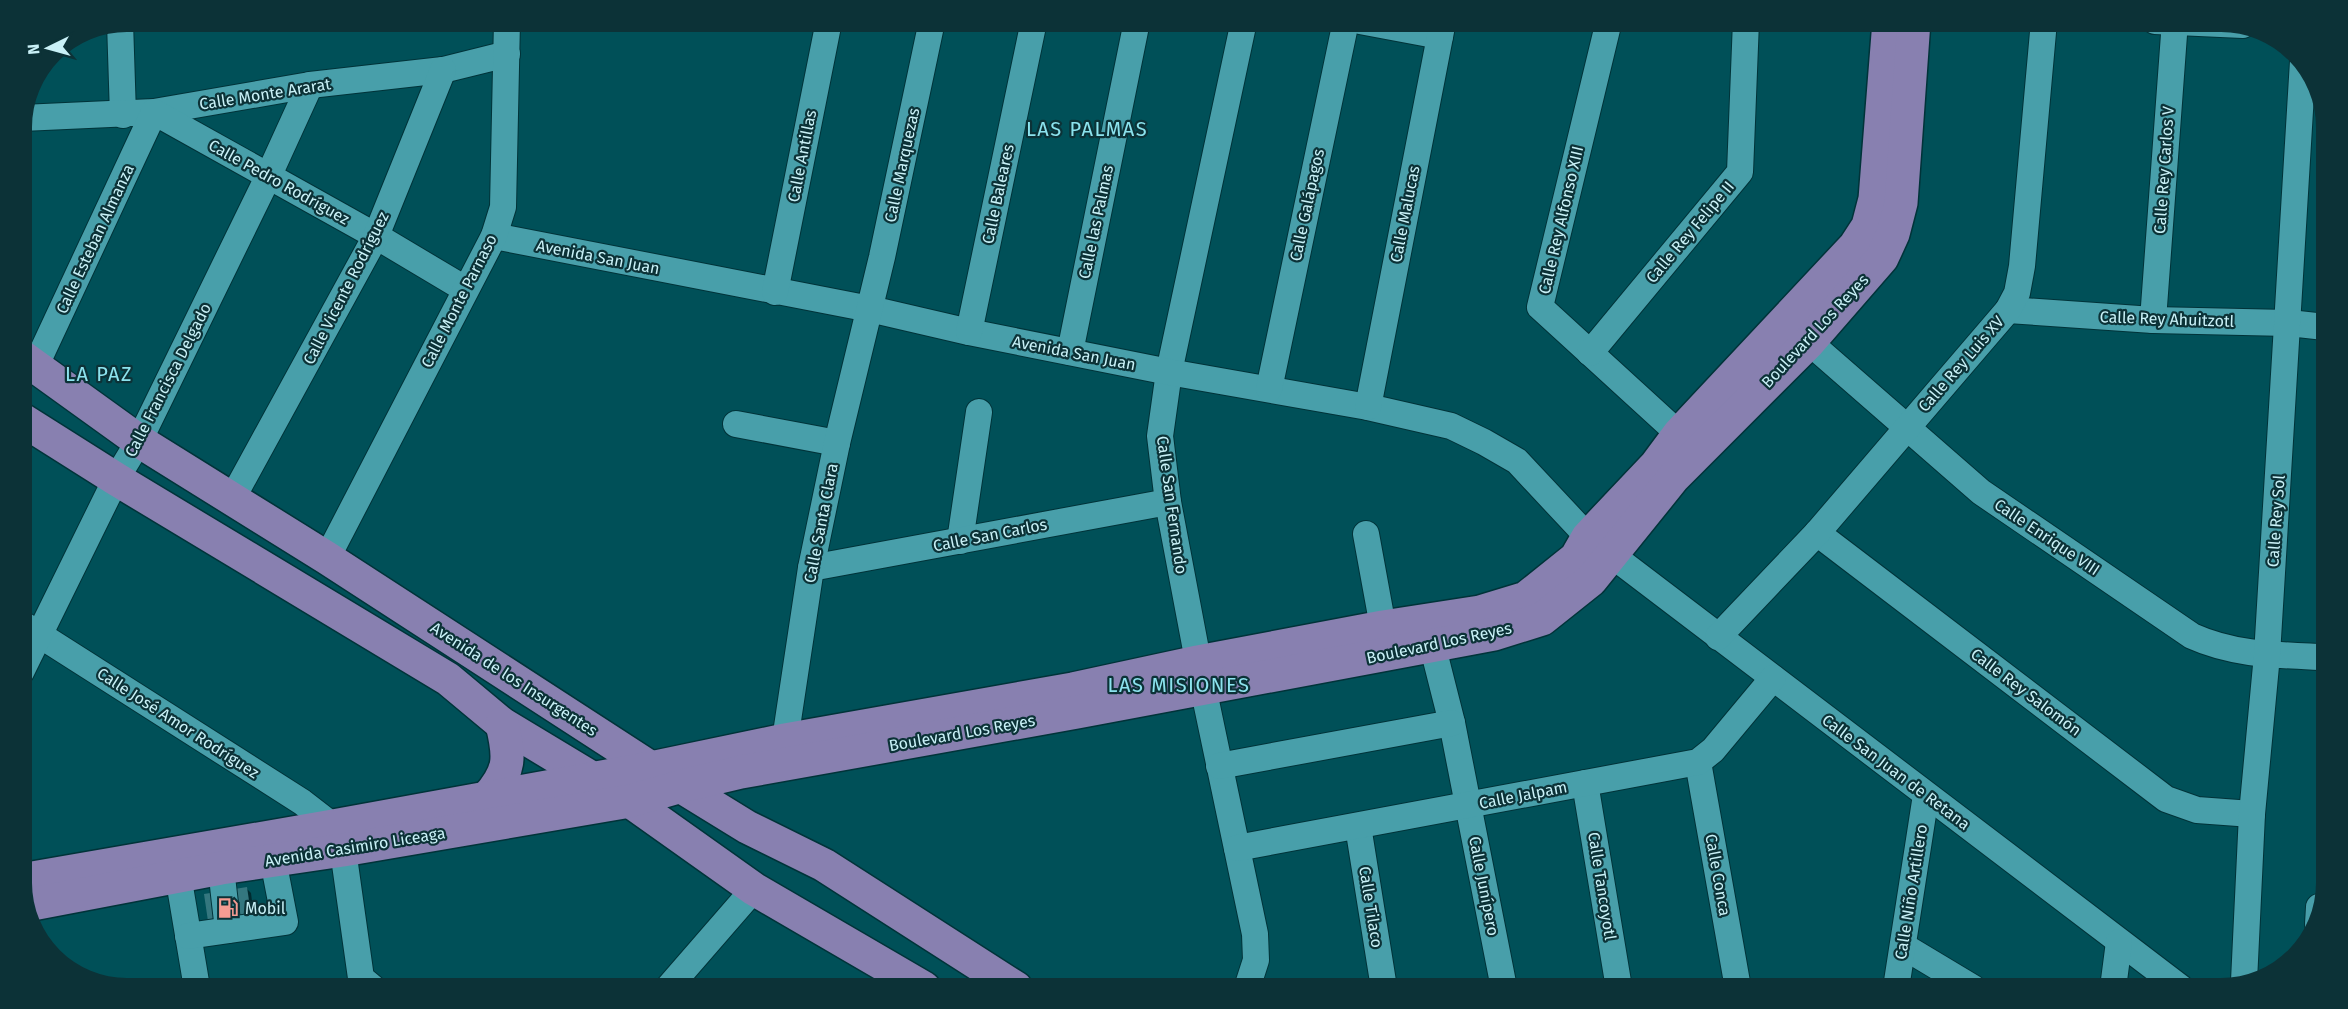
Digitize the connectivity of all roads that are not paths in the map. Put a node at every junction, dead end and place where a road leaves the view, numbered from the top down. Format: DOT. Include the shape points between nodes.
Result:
graph roads {
  1 [pos="120,32"];
  2 [pos="507,32"];
  3 [pos="827,32"];
  4 [pos="930,32"];
  5 [pos="1032,32"];
  6 [pos="1135,32"];
  7 [pos="1242,32"];
  8 [pos="1344,32"];
  9 [pos="1441,32"];
  10 [pos="1606,32"];
  11 [pos="1746,32"];
  12 [pos="1888,32"];
  13 [pos="1913,32"];
  14 [pos="2043,32"];
  15 [pos="2167,32"];
  16 [pos="507,54"];
  17 [pos="443,70"];
  18 [pos="2302,76"];
  19 [pos="310,85"];
  20 [pos="154,112"];
  21 [pos="123,115"];
  22 [pos="32,118"];
  23 [pos="268,177"];
  24 [pos="376,236"];
  25 [pos="494,236"];
  26 [pos="465,289"];
  27 [pos="775,292"];
  28 [pos="870,309"];
  29 [pos="2008,310"];
  30 [pos="2153,320"];
  31 [pos="2289,322"];
  32 [pos="2316,326"];
  33 [pos="969,332"];
  34 [pos="1809,342"];
  35 [pos="32,352"];
  36 [pos="1070,352"];
  37 [pos="1590,353"];
  38 [pos="32,363"];
  39 [pos="1169,372"];
  40 [pos="1269,388"];
  41 [pos="1368,407"];
  42 [pos="979,412"];
  43 [pos="736,424"];
  44 [pos="32,426"];
  45 [pos="1906,426"];
  46 [pos="1679,434"];
  47 [pos="139,441"];
  48 [pos="837,443"];
  49 [pos="116,479"];
  50 [pos="232,499"];
  51 [pos="1168,502"];
  52 [pos="1817,533"];
  53 [pos="1366,534"];
  54 [pos="960,541"];
  55 [pos="1600,546"];
  56 [pos="327,558"];
  57 [pos="811,568"];
  58 [pos="1383,627"];
  59 [pos="32,631"];
  60 [pos="1718,637"];
  61 [pos="32,638"];
  62 [pos="1432,644"];
  63 [pos="2267,655"];
  64 [pos="2316,657"];
  65 [pos="1201,675"];
  66 [pos="1773,678"];
  67 [pos="1452,723"];
  68 [pos="502,724"];
  69 [pos="918,729"];
  70 [pos="784,740"];
  71 [pos="1698,762"];
  72 [pos="1219,766"];
  73 [pos="651,768"];
  74 [pos="741,772"];
  75 [pos="591,778"];
  76 [pos="1585,783"];
  77 [pos="682,786"];
  78 [pos="1926,795"];
  79 [pos="487,798"];
  80 [pos="630,801"];
  81 [pos="1469,805"];
  82 [pos="2252,814"];
  83 [pos="1358,826"];
  84 [pos="747,827"];
  85 [pos="338,838"];
  86 [pos="1237,849"];
  87 [pos="273,860"];
  88 [pos="221,868"];
  89 [pos="178,875"];
  90 [pos="32,878"];
  91 [pos="754,889"];
  92 [pos="34,904"];
  93 [pos="228,930"];
  94 [pos="188,936"];
  95 [pos="2119,942"];
  96 [pos="1903,946"];
  97 [pos="2244,974"];
  98 [pos="194,977"];
  99 [pos="361,977"];
  100 [pos="678,977"];
  101 [pos="905,977"];
  102 [pos="1000,977"];
  103 [pos="1251,977"];
  104 [pos="1382,977"];
  105 [pos="1502,977"];
  106 [pos="1616,977"];
  107 [pos="1736,977"];
  108 [pos="1898,977"];
  109 [pos="1954,977"];
  110 [pos="2114,977"];
  111 [pos="2166,977"];
  1 -- 21 [label="street"];
  2 -- 16 [label="street, Calle Monte Parnaso"];
  3 -- 27 [label="street, Calle Antillas"];
  4 -- 28 [label="street, Calle Marquezas"];
  5 -- 33 [label="street, Calle Baleares"];
  6 -- 36 [label="street, Calle las Palmas"];
  7 -- 39 [label="street, Calle San Fernando"];
  8 -- 40 [label="street, Calle Galápagos"];
  9 -- 41 [label="street, Calle Malucas"];
  10 -- 37 [label="street, Calle Rey Alfonso XIII" via="1540,307"];
  11 -- 37 [label="street, Calle Rey Felipe II" via="1740,172"];
  12 -- 46 [label="main road, Boulevard Los Reyes" via="1875,199 1868,226 1855,246"];
  13 -- 34 [label="main road, Boulevard Los Reyes" via="1900,202 1893,234 1882,258"];
  14 -- 29 [label="street, Calle Rey Luis XV" via="2022,266 2018,294"];
  15 -- 30 [label="street, Calle Rey Carlos V"];
  16 -- 17 [label="street, Calle Monte Ararat"];
  16 -- 25 [label="street, Calle Monte Parnaso" via="502,207"];
  17 -- 19 [label="street, Calle Monte Ararat"];
  17 -- 24 [label="street, Calle Vicente Rodríguez"];
  18 -- 31 [label="street, Calle Rey Sol"];
  19 -- 20 [label="street, Calle Monte Ararat"];
  19 -- 23 [label="street, Calle Francisca Delgado"];
  20 -- 21 [label="street, Calle Monte Ararat"];
  20 -- 23 [label="street, Calle Pedro Rodríguez"];
  20 -- 35 [label="street, Calle Esteban Almanza"];
  21 -- 22 [label="street, Calle Monte Ararat"];
  23 -- 24 [label="street, Calle Pedro Rodríguez"];
  23 -- 47 [label="street, Calle Francisca Delgado"];
  24 -- 26 [label="street, Calle Pedro Rodríguez"];
  24 -- 50 [label="street, Calle Vicente Rodríguez"];
  25 -- 26 [label="street, Calle Monte Parnaso"];
  25 -- 27 [label="street, Avenida San Juan"];
  26 -- 56 [label="street, Calle Monte Parnaso"];
  27 -- 28 [label="street, Avenida San Juan"];
  28 -- 33 [label="street, Avenida San Juan"];
  28 -- 48 [label="street, Calle Santa Clara"];
  29 -- 30 [label="street, Calle Rey Ahuitzotl"];
  29 -- 45 [label="street, Calle Rey Luis XV"];
  30 -- 31 [label="street, Calle Rey Ahuitzotl"];
  31 -- 32 [label="street, Calle Rey Ahuitzotl"];
  31 -- 63 [label="street, Calle Rey Sol"];
  33 -- 36 [label="street, Avenida San Juan"];
  34 -- 45 [label="street, Calle Enrique VIII"];
  34 -- 55 [label="main road, Boulevard Los Reyes"];
  36 -- 39 [label="street, Avenida San Juan"];
  37 -- 46 [label="street, Calle Rey Alfonso XIII"];
  38 -- 47 [label="main road, Avenida de los Insurgentes"];
  39 -- 40 [label="street, Avenida San Juan"];
  39 -- 51 [label="street, Calle San Fernando" via="1160,436"];
  40 -- 41 [label="street, Avenida San Juan"];
  41 -- 55 [label="street, Avenida San Juan" via="1451,426 1517,461"];
  42 -- 54 [label="street"];
  43 -- 48 [label="street"];
  44 -- 49 [label="main road"];
  45 -- 52 [label="street, Calle Rey Luis XV"];
  45 -- 63 [label="street, Calle Enrique VIII" via="1981,492 2192,636 2215,646"];
  46 -- 55 [label="main road, Boulevard Los Reyes"];
  47 -- 49 [label="street, Calle Francisca Delgado"];
  47 -- 50 [label="main road, Avenida de los Insurgentes"];
  48 -- 57 [label="street, Calle Santa Clara"];
  49 -- 59 [label="street, Calle Francisca Delgado"];
  49 -- 68 [label="main road" via="448,679"];
  50 -- 56 [label="main road, Avenida de los Insurgentes"];
  51 -- 54 [label="street, Calle San Carlos"];
  51 -- 65 [label="street, Calle San Fernando"];
  52 -- 60 [label="street, Calle Rey Luis XV"];
  52 -- 82 [label="street, Calle Rey Salomón" via="2166,799 2197,810"];
  53 -- 58 [label="street"];
  54 -- 57 [label="street, Calle San Carlos"];
  55 -- 58 [label="main road, Boulevard Los Reyes" via="1576,558 1526,598 1480,612"];
  55 -- 60 [label="street, Calle San Juan de Retana"];
  55 -- 62 [label="main road, Boulevard Los Reyes" via="1591,580 1542,620 1494,634"];
  56 -- 73 [label="main road, Avenida de los Insurgentes"];
  57 -- 70 [label="street, Calle Santa Clara"];
  58 -- 65 [label="main road, Boulevard Los Reyes"];
  60 -- 66 [label="street, Calle San Juan de Retana"];
  61 -- 85 [label="street, Calle José Amor Rodríguez" via="302,802"];
  62 -- 65 [label="main road, Boulevard Los Reyes"];
  62 -- 67 [label="street, Calle Junípero"];
  63 -- 64 [label="street, Calle Enrique VIII"];
  63 -- 82 [label="street, Calle Rey Sol"];
  65 -- 69 [label="main road, Boulevard Los Reyes"];
  65 -- 72 [label="street, Calle San Fernando"];
  66 -- 71 [label="street" via="1713,750"];
  66 -- 78 [label="street, Calle San Juan de Retana"];
  67 -- 72 [label="street"];
  67 -- 81 [label="street, Calle Junípero"];
  68 -- 75 [label="main road"];
  68 -- 79 [label="main road" via="508,763 501,782"];
  69 -- 70 [label="main road, Boulevard Los Reyes"];
  69 -- 74 [label="main road, Boulevard Los Reyes"];
  70 -- 73 [label="main road, Boulevard Los Reyes"];
  71 -- 76 [label="street, Calle Jalpam"];
  71 -- 107 [label="street, Calle Conca"];
  72 -- 86 [label="street, Calle San Fernando"];
  73 -- 75 [label="main road, Avenida Casimiro Liceaga"];
  73 -- 77 [label="main road, Avenida de los Insurgentes"];
  74 -- 77 [label="main road, Boulevard Los Reyes"];
  74 -- 84 [label="main road" via="740,800"];
  75 -- 79 [label="main road, Avenida Casimiro Liceaga"];
  75 -- 80 [label="main road"];
  76 -- 81 [label="street, Calle Jalpam"];
  76 -- 106 [label="street, Calle Tancoyotl"];
  77 -- 80 [label="main road, Avenida Casimiro Liceaga"];
  77 -- 84 [label="main road, Avenida de los Insurgentes"];
  78 -- 95 [label="street, Calle San Juan de Retana"];
  78 -- 96 [label="street, Calle Niño Artillero"];
  79 -- 85 [label="main road, Avenida Casimiro Liceaga"];
  80 -- 85 [label="main road, Avenida Casimiro Liceaga"];
  80 -- 91 [label="main road"];
  81 -- 83 [label="street, Calle Jalpam"];
  81 -- 105 [label="street, Calle Junípero"];
  82 -- 97 [label="street, Calle Rey Sol"];
  83 -- 86 [label="street, Calle Jalpam"];
  83 -- 104 [label="street, Calle Tilaco"];
  84 -- 102 [label="main road, Avenida de los Insurgentes" via="824,865"];
  85 -- 87 [label="main road, Avenida Casimiro Liceaga"];
  85 -- 90 [label="main road, Avenida Casimiro Liceaga"];
  85 -- 99 [label="street"];
  86 -- 103 [label="street, Calle San Fernando" via="1255,934 1256,960"];
  87 -- 88 [label="main road, Avenida Casimiro Liceaga"];
  87 -- 93 [label="street" via="285,922"];
  88 -- 89 [label="main road, Avenida Casimiro Liceaga"];
  88 -- 93 [label="street"];
  89 -- 92 [label="main road, Avenida Casimiro Liceaga"];
  89 -- 94 [label="street"];
  91 -- 100 [label="street"];
  91 -- 101 [label="main road"];
  93 -- 94 [label="street"];
  94 -- 98 [label="street"];
  95 -- 110 [label="street"];
  95 -- 111 [label="street, Calle San Juan de Retana"];
  96 -- 108 [label="street, Calle Niño Artillero"];
  96 -- 109 [label="street"];
}
